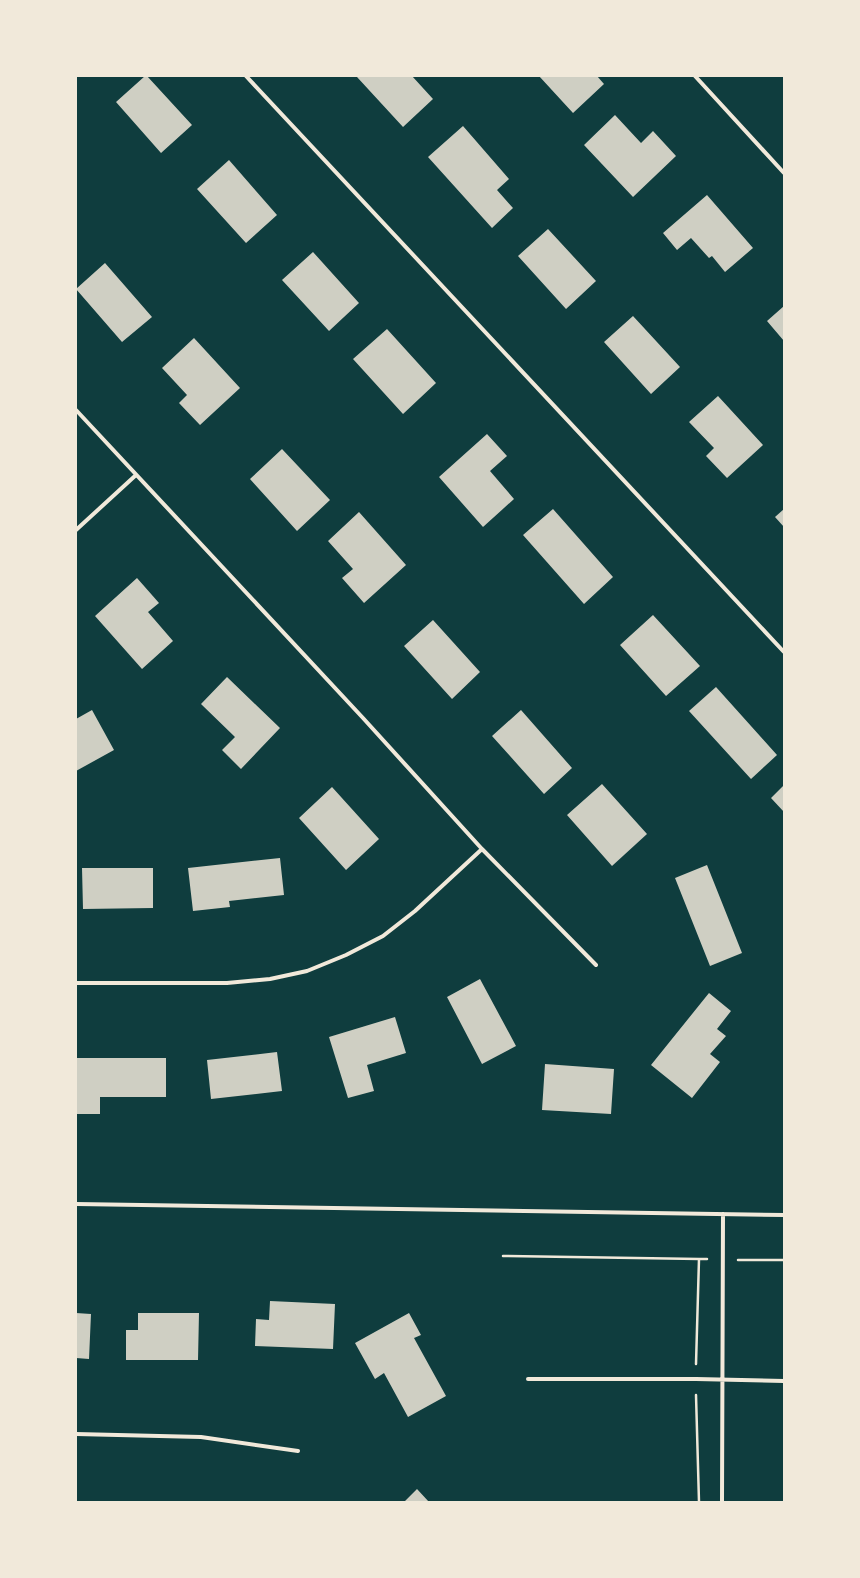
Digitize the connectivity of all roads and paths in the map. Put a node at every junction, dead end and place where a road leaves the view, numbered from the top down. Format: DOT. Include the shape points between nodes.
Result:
graph roads {
  1 [pos="246,76"];
  2 [pos="695,76"];
  3 [pos="784,173"];
  4 [pos="76,410"];
  5 [pos="136,475"];
  6 [pos="76,530"];
  7 [pos="784,652"];
  8 [pos="482,849"];
  9 [pos="596,965"];
  10 [pos="76,983"];
  11 [pos="76,1204"];
  12 [pos="723,1214"];
  13 [pos="784,1215"];
  14 [pos="502,1256"];
  15 [pos="699,1259"];
  16 [pos="528,1378"];
  17 [pos="723,1380"];
  18 [pos="784,1381"];
  19 [pos="76,1434"];
  20 [pos="298,1451"];
  21 [pos="722,1502"];
  1 -- 7 [label="street"];
  2 -- 3 [label="street"];
  4 -- 5 [label="street"];
  5 -- 6 [label="street"];
  5 -- 8 [label="street"];
  8 -- 9 [label="street"];
  8 -- 10 [label="street" via="415,911 383,936 307,971 227,984"];
  11 -- 12 [label="street"];
  12 -- 13 [label="street"];
  12 -- 17 [label="street"];
  14 -- 15 [label="path"];
  16 -- 17 [label="street"];
  17 -- 18 [label="street"];
  17 -- 21 [label="street"];
  19 -- 20 [label="street" via="201,1437"];
}
